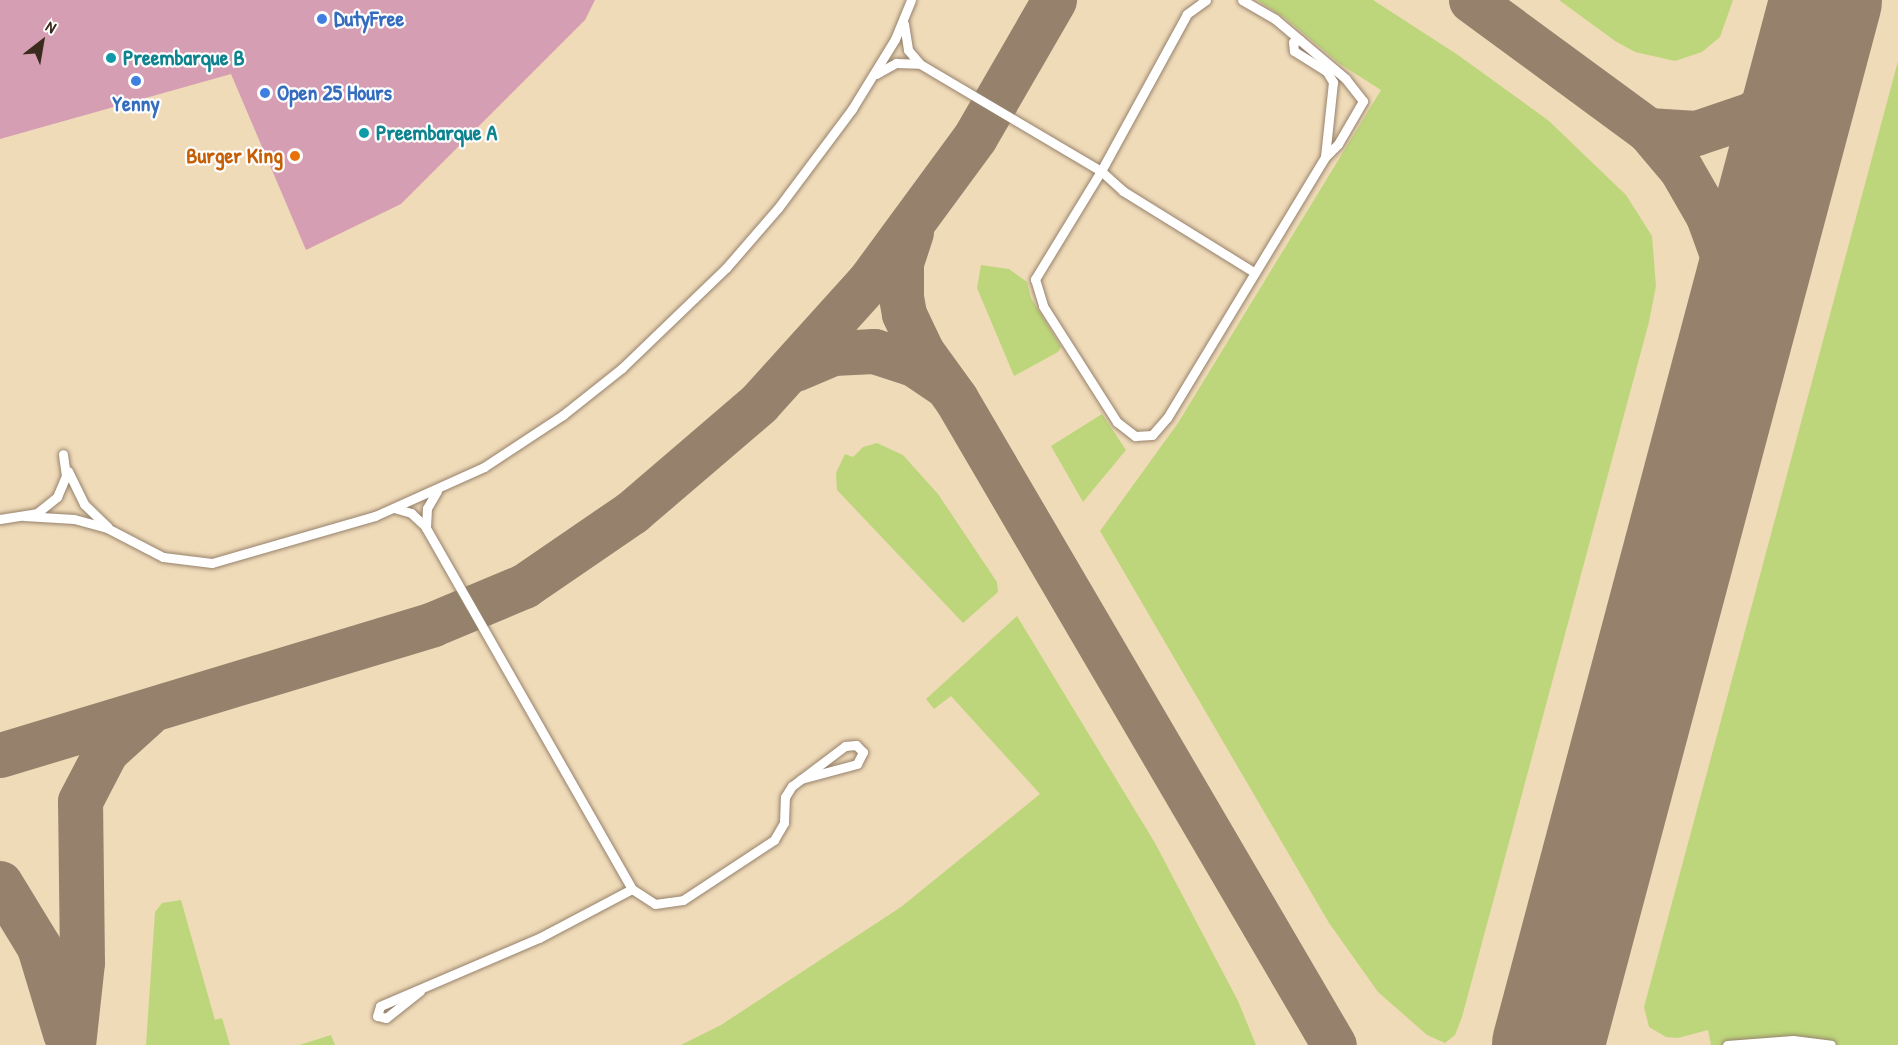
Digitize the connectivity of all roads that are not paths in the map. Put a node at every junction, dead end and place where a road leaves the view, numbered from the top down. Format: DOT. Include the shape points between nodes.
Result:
graph roads {
  1 [pos="911,0"];
  2 [pos="1206,0"];
  3 [pos="1242,0"];
  4 [pos="904,19"];
  5 [pos="1300,40"];
  6 [pos="920,64"];
  7 [pos="870,80"];
  8 [pos="1325,157"];
  9 [pos="1101,171"];
  10 [pos="1255,273"];
  11 [pos="440,488"];
  12 [pos="394,508"];
  13 [pos="24,516"];
  14 [pos="0,519"];
  15 [pos="426,528"];
  16 [pos="124,537"];
  17 [pos="801,779"];
  18 [pos="632,889"];
  19 [pos="420,991"];
  20 [pos="1727,1045"];
  21 [pos="1831,1045"];
  1 -- 4 [label="lane"];
  2 -- 9 [label="lane" via="1187,14"];
  3 -- 5 [label="lane" via="1275,19"];
  4 -- 6 [label="lane" via="908,50"];
  4 -- 7 [label="lane"];
  5 -- 8 [label="lane" via="1293,42 1294,51 1327,72 1333,82"];
  5 -- 8 [label="lane" via="1346,79 1363,101 1338,144"];
  6 -- 7 [label="lane" via="896,63"];
  6 -- 9 [label="lane"];
  7 -- 11 [label="lane" via="778,208 683,312 563,415 484,467"];
  8 -- 10 [label="lane"];
  9 -- 10 [label="lane" via="1123,191"];
  9 -- 10 [label="lane" via="1035,279 1035,287 1117,422 1135,436 1152,435 1159,430"];
  11 -- 12 [label="lane"];
  11 -- 15 [label="lane" via="427,508"];
  12 -- 15 [label="lane" via="411,513"];
  12 -- 16 [label="lane" via="212,563 163,556"];
  13 -- 14 [label="lane"];
  13 -- 16 [label="lane" via="74,519"];
  13 -- 16 [label="lane" via="38,513 57,497 66,477 63,454 84,504"];
  15 -- 18 [label="lane"];
  17 -- 17 [label="lane" via="857,764 863,753 856,745 845,746"];
  17 -- 18 [label="lane" via="785,797 781,831 758,851 674,904 655,904"];
  18 -- 19 [label="lane" via="539,938"];
  20 -- 21 [label="lane" via="1793,1040"];
}
